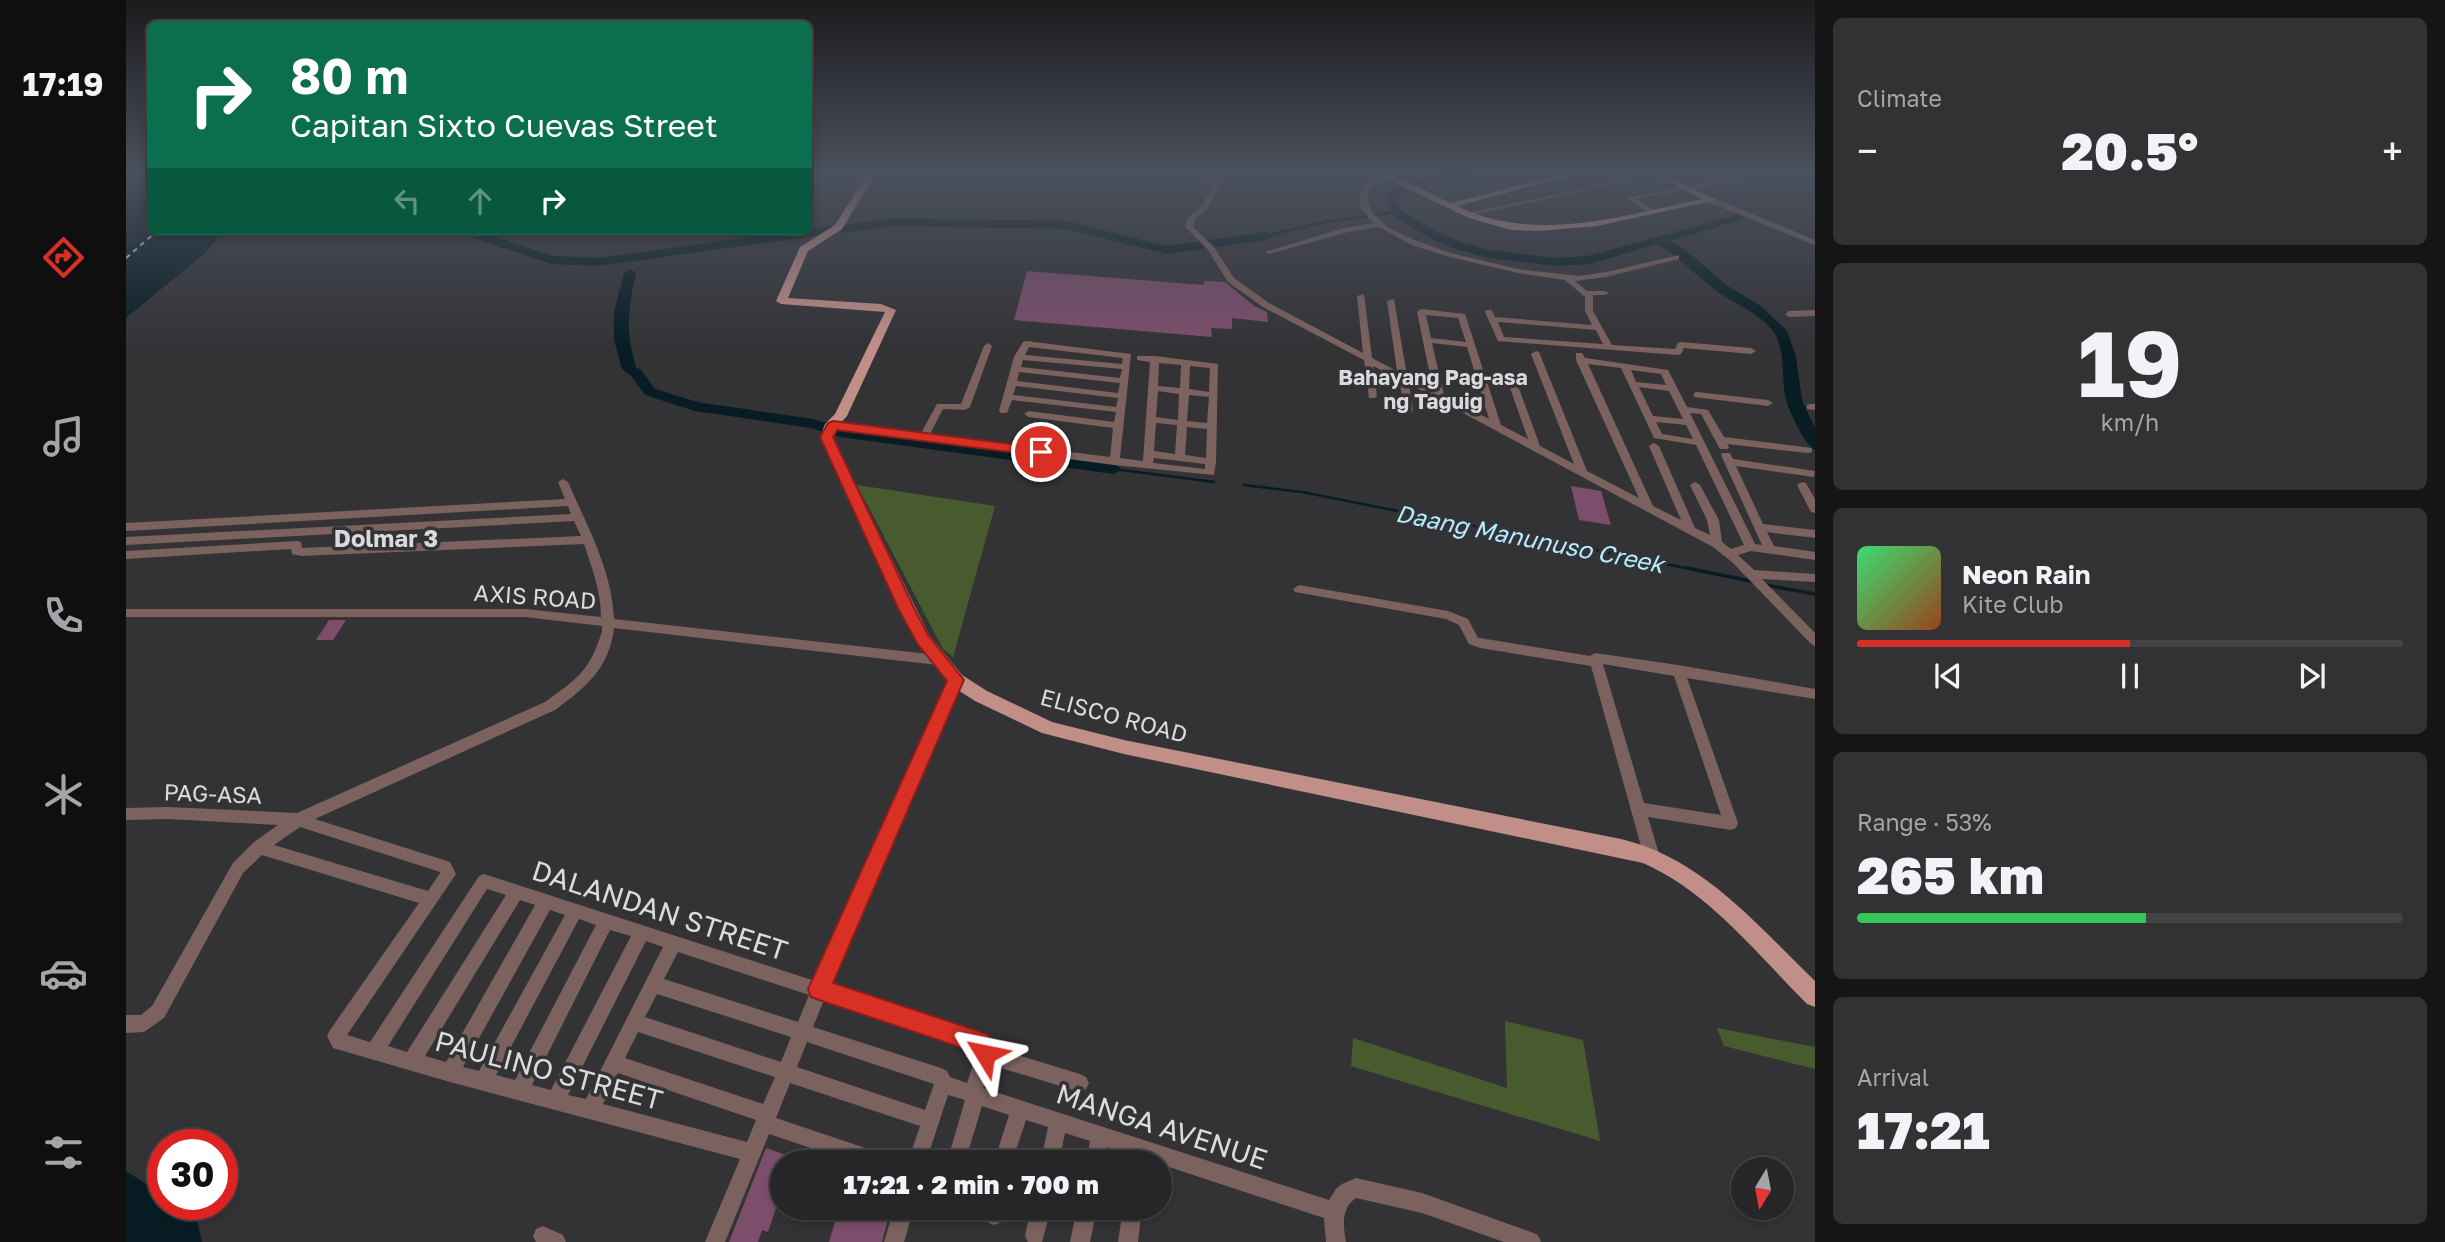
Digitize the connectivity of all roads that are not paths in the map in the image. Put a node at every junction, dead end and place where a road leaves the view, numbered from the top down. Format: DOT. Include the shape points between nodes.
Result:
graph roads {
  1 [pos="834,231"];
  2 [pos="1193,231"];
  3 [pos="1344,231"];
  4 [pos="1394,231"];
  5 [pos="1786,231"];
  6 [pos="1815,243"];
  7 [pos="1269,252"];
  8 [pos="1676,257"];
  9 [pos="1567,278"];
  10 [pos="1586,293"];
  11 [pos="1605,293"];
  12 [pos="1361,296"];
  13 [pos="1391,300"];
  14 [pos="1814,313"];
  15 [pos="1789,314"];
  16 [pos="1600,328"];
  17 [pos="1427,340"];
  18 [pos="1471,345"];
  19 [pos="1575,345"];
  20 [pos="988,346"];
  21 [pos="1610,348"];
  22 [pos="1751,351"];
  23 [pos="1536,354"];
  24 [pos="1019,357"];
  25 [pos="1140,358"];
  26 [pos="1155,359"];
  27 [pos="1370,359"];
  28 [pos="1581,360"];
  29 [pos="1186,363"];
  30 [pos="1126,368"];
  31 [pos="1625,368"];
  32 [pos="1016,369"];
  33 [pos="1404,376"];
  34 [pos="1125,381"];
  35 [pos="1012,383"];
  36 [pos="1633,384"];
  37 [pos="1153,388"];
  38 [pos="1515,388"];
  39 [pos="1672,388"];
  40 [pos="1184,392"];
  41 [pos="1214,395"];
  42 [pos="1439,395"];
  43 [pos="1123,396"];
  44 [pos="1372,396"];
  45 [pos="1008,397"];
  46 [pos="1768,403"];
  47 [pos="1683,409"];
  48 [pos="1121,410"];
  49 [pos="1408,410"];
  50 [pos="1004,411"];
  51 [pos="1705,412"];
  52 [pos="1029,415"];
  53 [pos="1151,419"];
  54 [pos="1650,419"];
  55 [pos="1690,422"];
  56 [pos="1181,423"];
  57 [pos="1496,425"];
  58 [pos="1119,426"];
  59 [pos="1212,426"];
  60 [pos="830,428"];
  61 [pos="924,436"];
  62 [pos="1719,440"];
  63 [pos="1700,443"];
  64 [pos="1535,446"];
  65 [pos="1654,446"];
  66 [pos="1808,450"];
  67 [pos="1746,451"];
  68 [pos="1180,458"];
  69 [pos="1149,460"];
  70 [pos="1115,462"];
  71 [pos="1211,467"];
  72 [pos="1582,471"];
  73 [pos="1814,474"];
  74 [pos="563,482"];
  75 [pos="1695,485"];
  76 [pos="1802,485"];
  77 [pos="571,502"];
  78 [pos="1648,506"];
  79 [pos="1815,509"];
  80 [pos="315,517"];
  81 [pos="577,517"];
  82 [pos="126,527"];
  83 [pos="1760,527"];
  84 [pos="1690,528"];
  85 [pos="307,531"];
  86 [pos="1815,534"];
  87 [pos="588,540"];
  88 [pos="126,541"];
  89 [pos="1717,544"];
  90 [pos="297,545"];
  91 [pos="1751,547"];
  92 [pos="1770,550"];
  93 [pos="1730,553"];
  94 [pos="126,555"];
  95 [pos="1815,556"];
  96 [pos="1815,578"];
  97 [pos="1757,580"];
  98 [pos="1299,589"];
  99 [pos="126,613"];
  100 [pos="610,622"];
  101 [pos="1815,641"];
  102 [pos="1596,659"];
  103 [pos="938,660"];
  104 [pos="1678,670"];
  105 [pos="956,680"];
  106 [pos="1815,694"];
  107 [pos="1640,809"];
  108 [pos="126,814"];
  109 [pos="298,820"];
  110 [pos="259,847"];
  111 [pos="1652,857"];
  112 [pos="517,891"];
  113 [pos="432,899"];
  114 [pos="546,901"];
  115 [pos="576,911"];
  116 [pos="607,920"];
  117 [pos="642,932"];
  118 [pos="674,942"];
  119 [pos="653,984"];
  120 [pos="819,989"];
  121 [pos="1815,996"];
  122 [pos="634,1022"];
  123 [pos="126,1024"];
  124 [pos="801,1034"];
  125 [pos="374,1052"];
  126 [pos="985,1054"];
  127 [pos="411,1062"];
  128 [pos="613,1063"];
  129 [pos="450,1073"];
  130 [pos="785,1073"];
  131 [pos="483,1081"];
  132 [pos="1080,1083"];
  133 [pos="943,1084"];
  134 [pos="519,1091"];
  135 [pos="974,1094"];
  136 [pos="556,1100"];
  137 [pos="1020,1109"];
  138 [pos="590,1110"];
  139 [pos="766,1119"];
  140 [pos="932,1121"];
  141 [pos="1058,1123"];
  142 [pos="1100,1137"];
  143 [pos="848,1150"];
  144 [pos="921,1150"];
  145 [pos="959,1150"];
  146 [pos="1007,1150"];
  147 [pos="1052,1150"];
  148 [pos="1097,1150"];
  149 [pos="1128,1150"];
  150 [pos="752,1153"];
  151 [pos="1172,1165"];
  152 [pos="1335,1212"];
  153 [pos="900,1220"];
  154 [pos="1038,1220"];
  155 [pos="1085,1220"];
  156 [pos="1131,1220"];
  157 [pos="1035,1236"];
  158 [pos="715,1242"];
  159 [pos="894,1242"];
  160 [pos="1080,1242"];
  161 [pos="1128,1242"];
  162 [pos="1336,1242"];
  163 [pos="1531,1242"];
  1 -- 60 [label="main road" via="804,249 781,299 891,310 841,416"];
  2 -- 27 [label="street" via="1244,290 1298,324"];
  3 -- 7 [label="street"];
  4 -- 9 [label="street" via="1429,249 1472,262"];
  5 -- 6 [label="street"];
  8 -- 9 [label="street"];
  9 -- 10 [label="street"];
  10 -- 11 [label="street"];
  10 -- 16 [label="street"];
  12 -- 27 [label="street"];
  13 -- 33 [label="street"];
  14 -- 15 [label="street"];
  16 -- 19 [label="street" via="1491,316 1501,339"];
  16 -- 21 [label="street"];
  17 -- 18 [label="street"];
  17 -- 18 [label="street" via="1421,312 1462,316"];
  17 -- 42 [label="street"];
  18 -- 57 [label="street"];
  19 -- 21 [label="street"];
  19 -- 28 [label="street"];
  20 -- 61 [label="street" via="965,407 940,406"];
  21 -- 22 [label="street" via="1678,352 1681,345"];
  23 -- 72 [label="street"];
  24 -- 30 [label="street"];
  24 -- 30 [label="street" via="1028,344 1128,356"];
  24 -- 32 [label="street"];
  25 -- 26 [label="street"];
  26 -- 29 [label="street"];
  26 -- 37 [label="street"];
  27 -- 33 [label="street"];
  27 -- 44 [label="street"];
  28 -- 31 [label="street" via="1621,363"];
  28 -- 78 [label="street"];
  29 -- 40 [label="street"];
  29 -- 41 [label="street" via="1214,366"];
  30 -- 34 [label="street"];
  31 -- 36 [label="street"];
  31 -- 39 [label="street" via="1664,369"];
  32 -- 34 [label="street"];
  32 -- 35 [label="street"];
  33 -- 42 [label="street"];
  33 -- 49 [label="street"];
  34 -- 43 [label="street"];
  35 -- 43 [label="street"];
  35 -- 45 [label="street"];
  36 -- 39 [label="street"];
  36 -- 54 [label="street"];
  37 -- 40 [label="street"];
  37 -- 53 [label="street"];
  38 -- 64 [label="street"];
  39 -- 47 [label="street"];
  40 -- 41 [label="street"];
  40 -- 56 [label="street"];
  41 -- 59 [label="street"];
  42 -- 57 [label="street"];
  43 -- 48 [label="street"];
  45 -- 48 [label="street"];
  45 -- 50 [label="street"];
  46 -- 51 [label="street" via="1695,391"];
  47 -- 51 [label="street"];
  47 -- 55 [label="street"];
  48 -- 58 [label="street"];
  51 -- 62 [label="street"];
  52 -- 58 [label="street"];
  53 -- 56 [label="street"];
  53 -- 69 [label="street"];
  54 -- 55 [label="street"];
  54 -- 63 [label="street" via="1659,437"];
  55 -- 63 [label="street"];
  56 -- 59 [label="street"];
  56 -- 68 [label="street"];
  57 -- 64 [label="street"];
  58 -- 70 [label="street"];
  59 -- 71 [label="street"];
  60 -- 61 [label="street"];
  60 -- 103 [label="main road, ELISCO ROAD" via="826,437 906,608"];
  61 -- 70 [label="street"];
  62 -- 66 [label="street"];
  62 -- 67 [label="street" via="1725,447"];
  63 -- 91 [label="street"];
  64 -- 72 [label="street"];
  65 -- 84 [label="street"];
  68 -- 69 [label="street"];
  68 -- 71 [label="street"];
  69 -- 70 [label="street"];
  69 -- 71 [label="street"];
  72 -- 78 [label="street"];
  73 -- 83 [label="street" via="1728,459"];
  74 -- 77 [label="street"];
  75 -- 89 [label="street" via="1713,520"];
  76 -- 79 [label="street"];
  77 -- 80 [label="street"];
  77 -- 81 [label="street"];
  78 -- 84 [label="street"];
  80 -- 82 [label="street"];
  80 -- 85 [label="street"];
  81 -- 85 [label="street"];
  81 -- 87 [label="street"];
  83 -- 86 [label="street"];
  83 -- 92 [label="street"];
  84 -- 89 [label="street"];
  85 -- 88 [label="street"];
  85 -- 90 [label="street"];
  87 -- 90 [label="street" via="301,552 296,551"];
  87 -- 100 [label="street"];
  89 -- 93 [label="street"];
  90 -- 94 [label="street"];
  91 -- 92 [label="street"];
  91 -- 93 [label="street"];
  92 -- 95 [label="street"];
  93 -- 97 [label="street"];
  96 -- 97 [label="street"];
  97 -- 101 [label="street"];
  98 -- 102 [label="street" via="1447,615 1464,622 1474,641 1480,643"];
  99 -- 100 [label="street, AXIS ROAD" via="525,613"];
  100 -- 103 [label="street, AXIS ROAD"];
  100 -- 109 [label="street" via="598,662 565,697"];
  102 -- 104 [label="street"];
  102 -- 107 [label="street"];
  103 -- 105 [label="main road, ELISCO ROAD"];
  104 -- 106 [label="street"];
  104 -- 107 [label="street" via="1731,823"];
  105 -- 111 [label="main road, ELISCO ROAD" via="1048,728"];
  105 -- 120 [label="street"];
  107 -- 111 [label="street"];
  108 -- 109 [label="street, PAG-ASA"];
  109 -- 110 [label="street"];
  109 -- 113 [label="street" via="445,867 448,874"];
  110 -- 113 [label="street"];
  110 -- 123 [label="street" via="238,867 158,1012 144,1023"];
  111 -- 121 [label="main road, ELISCO ROAD" via="1685,875 1715,900"];
  112 -- 114 [label="street, DALANDAN STREET"];
  112 -- 125 [label="street, DALANDAN STREET" via="484,881"];
  112 -- 127 [label="street"];
  113 -- 125 [label="street, PAULINO STREET" via="336,1036 343,1044"];
  114 -- 115 [label="street, DALANDAN STREET"];
  114 -- 129 [label="street"];
  115 -- 116 [label="street, DALANDAN STREET"];
  115 -- 131 [label="street"];
  116 -- 117 [label="street, DALANDAN STREET"];
  116 -- 134 [label="street"];
  117 -- 118 [label="street, DALANDAN STREET"];
  117 -- 136 [label="street"];
  118 -- 119 [label="street"];
  118 -- 120 [label="street, DALANDAN STREET"];
  119 -- 122 [label="street"];
  119 -- 124 [label="street"];
  120 -- 124 [label="street"];
  120 -- 126 [label="street" via="979,1042"];
  122 -- 128 [label="street"];
  122 -- 130 [label="street"];
  124 -- 130 [label="street"];
  124 -- 133 [label="street, MANGA AVENUE" via="907,1065 941,1077"];
  125 -- 127 [label="street, PAULINO STREET"];
  126 -- 132 [label="street"];
  126 -- 135 [label="street"];
  127 -- 129 [label="street, PAULINO STREET"];
  128 -- 138 [label="street"];
  128 -- 139 [label="street"];
  129 -- 131 [label="street, PAULINO STREET"];
  130 -- 139 [label="street"];
  130 -- 140 [label="street"];
  131 -- 134 [label="street, PAULINO STREET"];
  133 -- 135 [label="street, MANGA AVENUE"];
  133 -- 140 [label="street"];
  134 -- 136 [label="street, PAULINO STREET"];
  135 -- 137 [label="street, MANGA AVENUE"];
  135 -- 145 [label="street"];
  136 -- 138 [label="street, PAULINO STREET"];
  137 -- 141 [label="street, MANGA AVENUE"];
  137 -- 146 [label="street"];
  138 -- 150 [label="street, PAULINO STREET"];
  139 -- 143 [label="street"];
  139 -- 150 [label="street"];
  140 -- 144 [label="street"];
  141 -- 142 [label="street, MANGA AVENUE"];
  141 -- 147 [label="street"];
  142 -- 148 [label="street"];
  142 -- 149 [label="street, MANGA AVENUE"];
  150 -- 158 [label="street"];
  151 -- 152 [label="street, MANGA AVENUE"];
  152 -- 162 [label="street"];
  152 -- 163 [label="street" via="1346,1190 1369,1190 1422,1203"];
  153 -- 159 [label="street"];
  154 -- 157 [label="street"];
  155 -- 160 [label="street"];
  156 -- 161 [label="street"];
}
